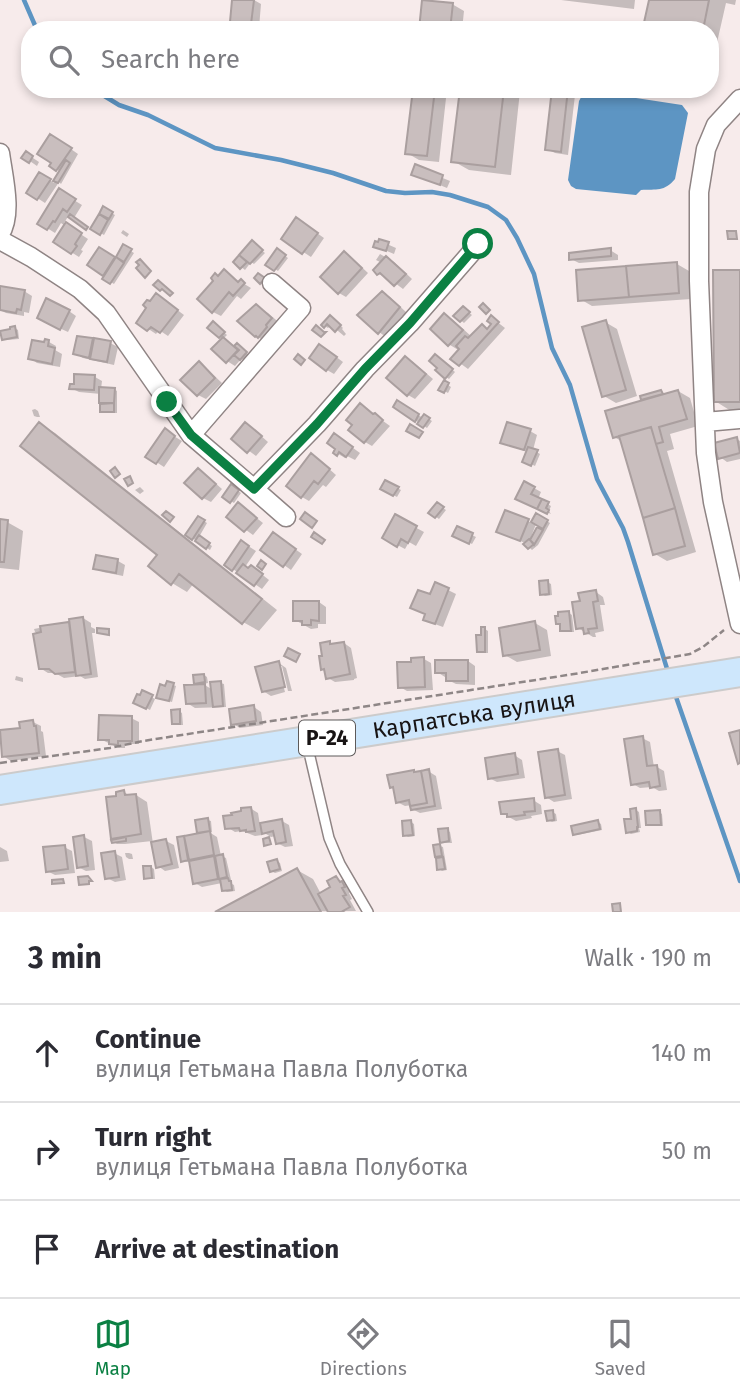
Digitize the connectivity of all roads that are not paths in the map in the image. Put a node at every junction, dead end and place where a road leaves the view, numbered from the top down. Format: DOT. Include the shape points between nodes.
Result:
graph roads {
  1 [pos="740,99"];
  2 [pos="0,153"];
  3 [pos="0,234"];
  4 [pos="0,240"];
  5 [pos="478,244"];
  6 [pos="272,283"];
  7 [pos="740,419"];
  8 [pos="705,422"];
  9 [pos="191,435"];
  10 [pos="254,489"];
  11 [pos="286,517"];
  12 [pos="734,626"];
  13 [pos="740,672"];
  14 [pos="307,741"];
  15 [pos="0,790"];
  16 [pos="368,912"];
  1 -- 8 [label="street" via="710,138 699,192"];
  2 -- 3 [label="street" via="7,212"];
  4 -- 9 [label="street" via="80,289 106,313"];
  5 -- 10 [label="street"];
  6 -- 9 [label="street" via="301,307"];
  7 -- 8 [label="street"];
  8 -- 12 [label="street"];
  9 -- 10 [label="street"];
  10 -- 11 [label="street"];
  13 -- 14 [label="main road, Карпатська вулиця / Р-24" via="682,668"];
  14 -- 15 [label="main road, Карпатська вулиця / Р-24"];
  14 -- 16 [label="lane" via="329,838"];
}
